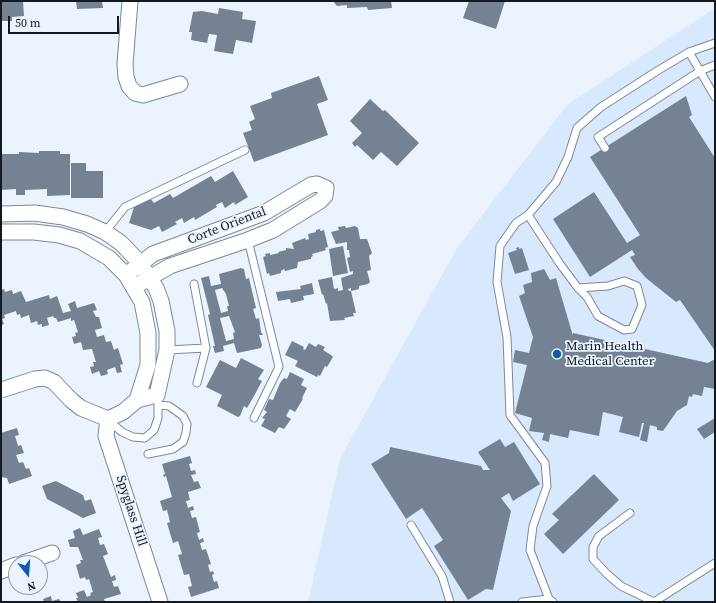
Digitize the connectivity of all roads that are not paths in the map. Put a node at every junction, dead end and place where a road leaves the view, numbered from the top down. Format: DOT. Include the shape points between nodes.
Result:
graph roads {
  1 [pos="130,1"];
  2 [pos="715,43"];
  3 [pos="689,52"];
  4 [pos="715,65"];
  5 [pos="700,71"];
  6 [pos="180,84"];
  7 [pos="715,97"];
  8 [pos="605,148"];
  9 [pos="245,150"];
  10 [pos="1,214"];
  11 [pos="528,215"];
  12 [pos="1,232"];
  13 [pos="105,232"];
  14 [pos="248,240"];
  15 [pos="140,263"];
  16 [pos="150,276"];
  17 [pos="130,281"];
  18 [pos="194,284"];
  19 [pos="578,288"];
  20 [pos="206,348"];
  21 [pos="167,350"];
  22 [pos="197,383"];
  23 [pos="1,390"];
  24 [pos="137,400"];
  25 [pos="158,400"];
  26 [pos="254,418"];
  27 [pos="108,419"];
  28 [pos="148,454"];
  29 [pos="630,513"];
  30 [pos="411,525"];
  31 [pos="52,553"];
  32 [pos="46,555"];
  33 [pos="715,563"];
  34 [pos="551,601"];
  35 [pos="160,602"];
  36 [pos="450,602"];
  37 [pos="522,602"];
  38 [pos="654,602"];
  1 -- 6 [label="street" via="125,64 129,86 135,93 144,95"];
  2 -- 3 [label="lane"];
  3 -- 5 [label="lane"];
  3 -- 11 [label="lane" via="601,107 577,128 556,182"];
  4 -- 5 [label="lane"];
  5 -- 7 [label="lane"];
  5 -- 8 [label="lane" via="598,137"];
  9 -- 13 [label="lane" via="125,207"];
  10 -- 13 [label="street" via="35,213 63,217"];
  11 -- 19 [label="lane"];
  11 -- 34 [label="lane" via="516,224 500,246 497,282 506,337 510,416 545,463 547,486 533,526 530,550"];
  12 -- 17 [label="street" via="34,232 80,241 109,258"];
  13 -- 15 [label="street" via="121,243"];
  14 -- 15 [label="street, Corte Oriental" via="273,230 320,201 325,196 326,188 317,184 311,185 264,213 242,223 166,248"];
  14 -- 16 [label="street, Corte Oriental" via="170,266"];
  14 -- 26 [label="lane" via="279,367"];
  15 -- 16 [label="street"];
  15 -- 17 [label="street, Corte Oriental"];
  16 -- 17 [label="street, Corte Oriental"];
  16 -- 21 [label="street" via="164,316"];
  17 -- 24 [label="street" via="142,302 148,333 148,365"];
  18 -- 20 [label="lane"];
  19 -- 19 [label="lane" via="587,297 598,316 624,330 632,329 642,305 637,286 624,281 608,286"];
  20 -- 21 [label="lane"];
  20 -- 22 [label="lane"];
  21 -- 25 [label="street"];
  23 -- 27 [label="street" via="45,378 54,382 81,408"];
  24 -- 25 [label="street"];
  24 -- 27 [label="street" via="123,412"];
  25 -- 27 [label="lane" via="158,418 154,430 145,438 133,437 122,432"];
  25 -- 28 [label="lane" via="183,416 187,424 186,433 183,442 174,449"];
  27 -- 35 [label="street, Spyglass Hill" via="106,436"];
  29 -- 38 [label="lane" via="599,536 594,547 594,559 621,586"];
  30 -- 36 [label="lane" via="442,576"];
  31 -- 32 [label="street"];
  33 -- 38 [label="lane"];
  34 -- 37 [label="lane"];
}
